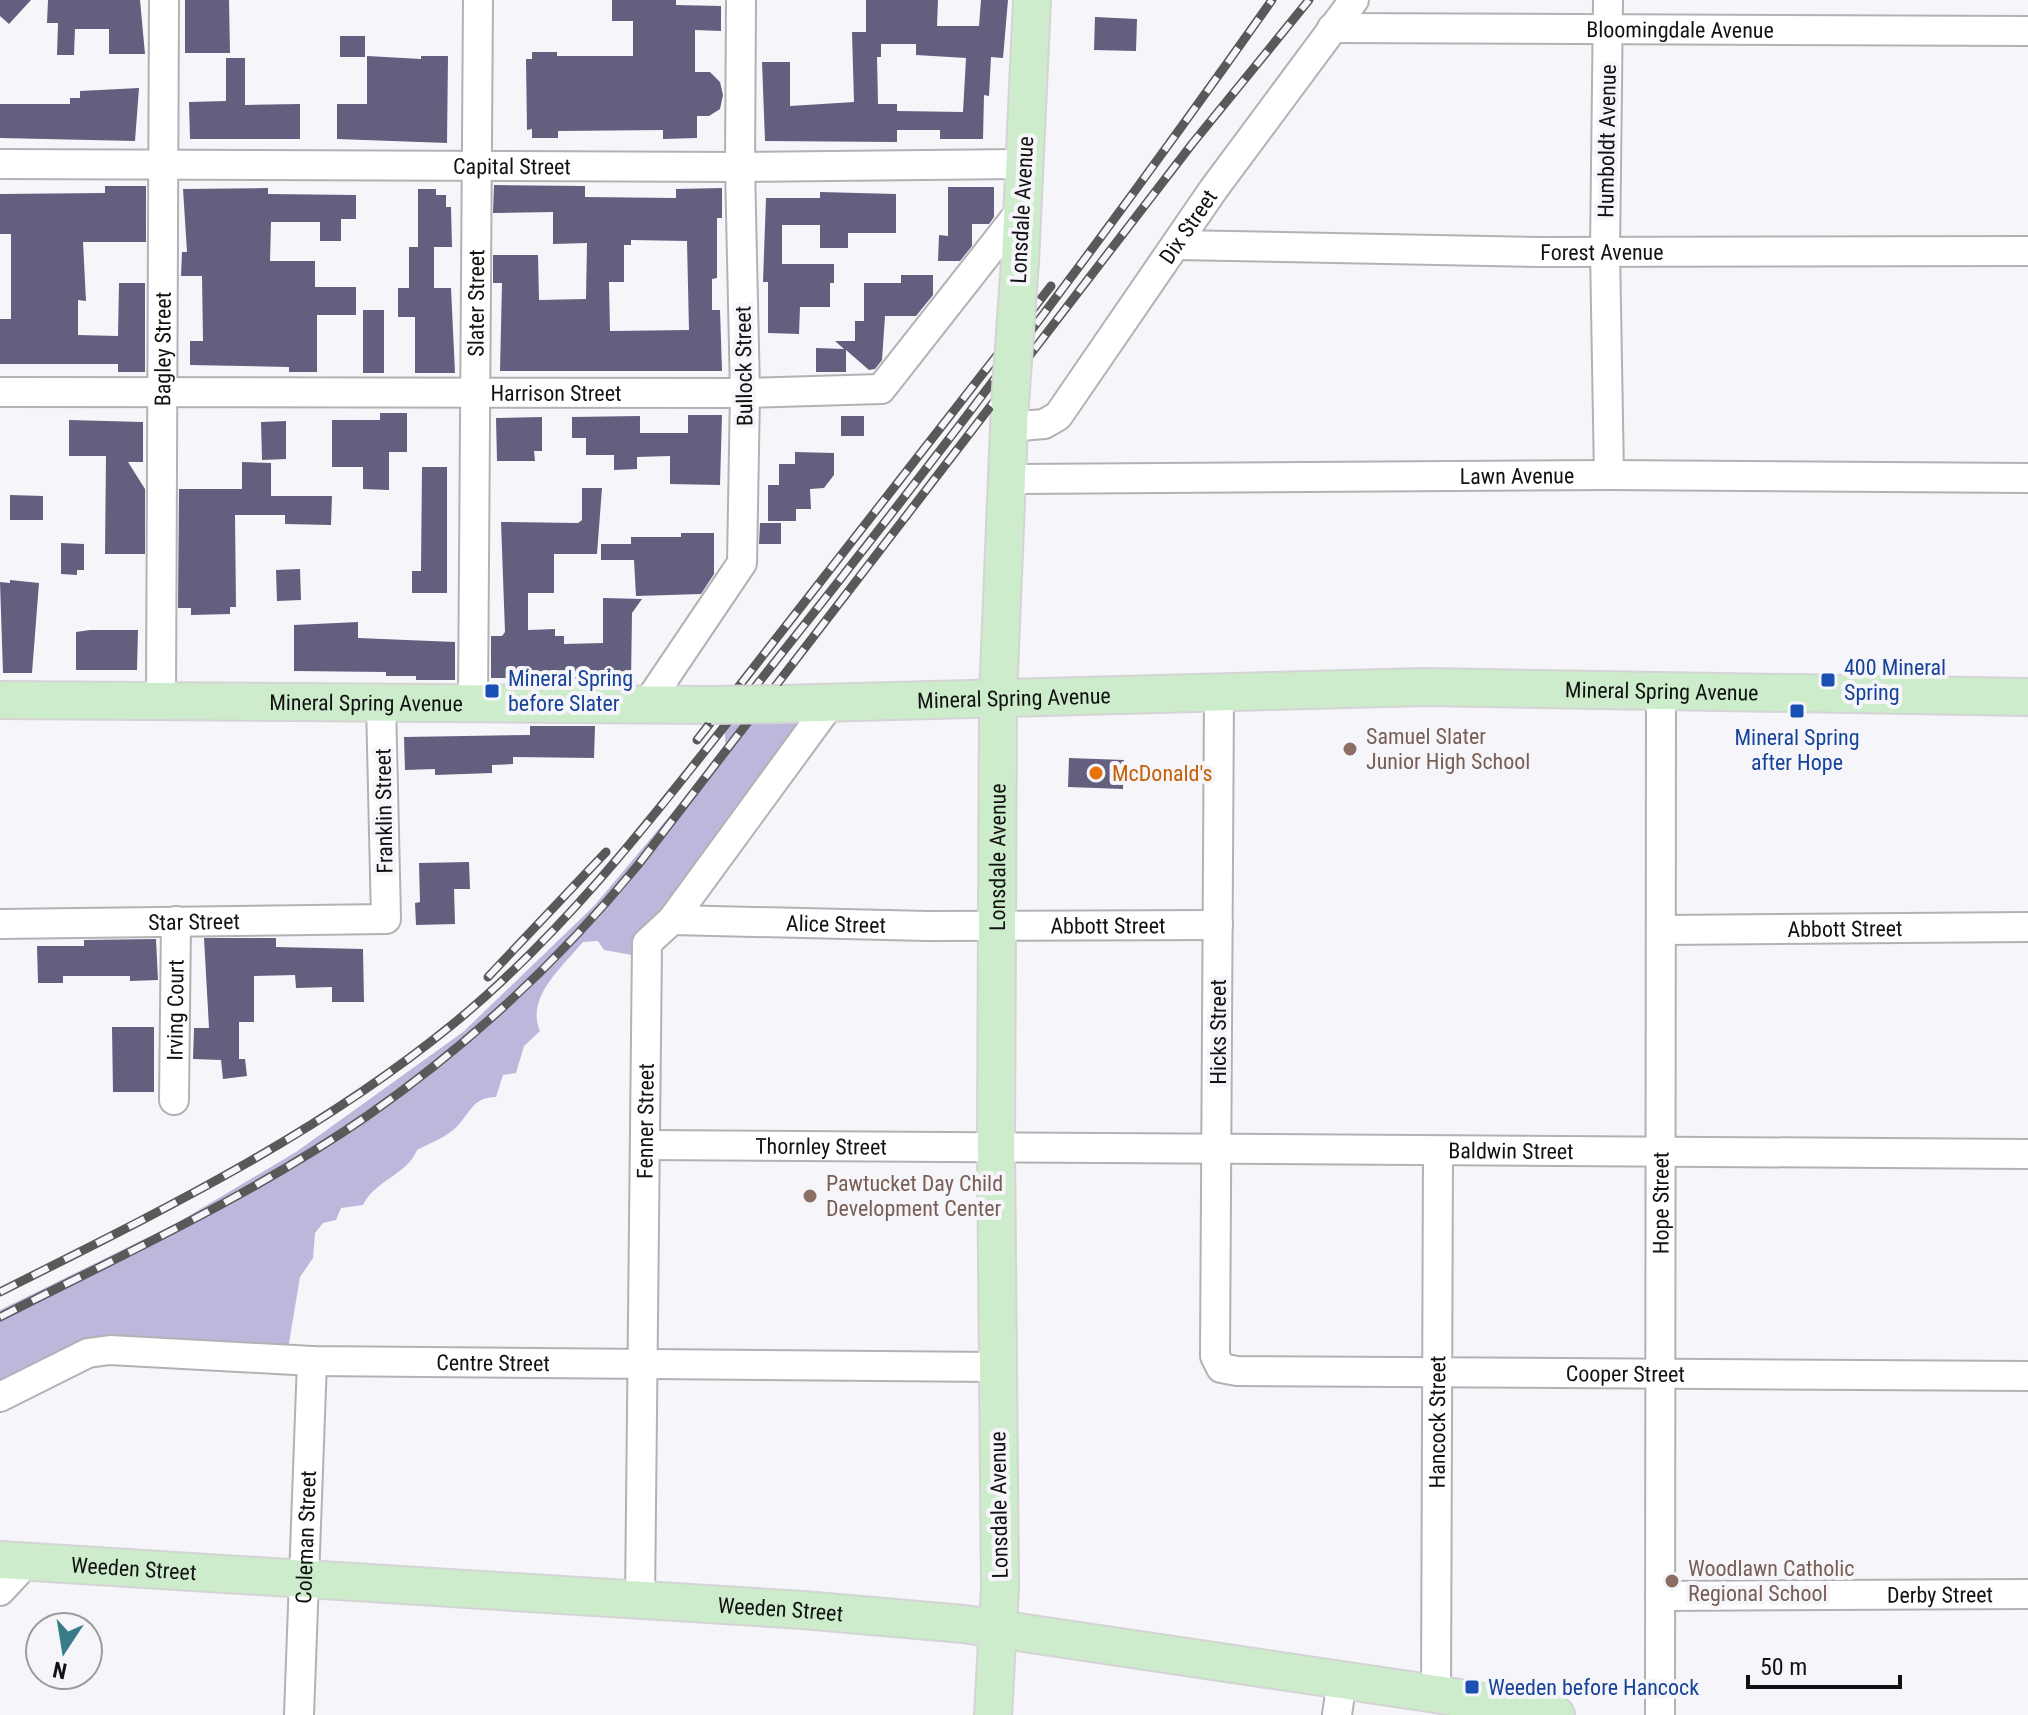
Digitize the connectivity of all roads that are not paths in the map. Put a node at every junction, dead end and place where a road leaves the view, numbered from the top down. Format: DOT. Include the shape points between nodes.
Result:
graph roads {
  1 [pos="164,0"];
  2 [pos="478,0"];
  3 [pos="741,0"];
  4 [pos="1032,0"];
  5 [pos="1354,0"];
  6 [pos="1608,14"];
  7 [pos="1332,28"];
  8 [pos="2028,31"];
  9 [pos="0,164"];
  10 [pos="1025,164"];
  11 [pos="478,165"];
  12 [pos="163,166"];
  13 [pos="740,167"];
  14 [pos="1023,208"];
  15 [pos="1176,245"];
  16 [pos="1605,251"];
  17 [pos="2028,251"];
  18 [pos="0,392"];
  19 [pos="163,393"];
  20 [pos="477,393"];
  21 [pos="745,393"];
  22 [pos="1009,415"];
  23 [pos="1609,475"];
  24 [pos="2028,478"];
  25 [pos="1005,479"];
  26 [pos="1661,689"];
  27 [pos="1219,694"];
  28 [pos="2028,697"];
  29 [pos="998,698"];
  30 [pos="161,699"];
  31 [pos="0,700"];
  32 [pos="381,703"];
  33 [pos="473,703"];
  34 [pos="647,704"];
  35 [pos="830,704"];
  36 [pos="386,919"];
  37 [pos="672,920"];
  38 [pos="176,921"];
  39 [pos="0,924"];
  40 [pos="1218,925"];
  41 [pos="998,926"];
  42 [pos="2028,927"];
  43 [pos="1663,930"];
  44 [pos="174,1100"];
  45 [pos="645,1145"];
  46 [pos="996,1148"];
  47 [pos="1438,1151"];
  48 [pos="1219,1152"];
  49 [pos="1660,1152"];
  50 [pos="2028,1154"];
  51 [pos="312,1361"];
  52 [pos="641,1367"];
  53 [pos="997,1367"];
  54 [pos="1221,1368"];
  55 [pos="1438,1373"];
  56 [pos="1660,1375"];
  57 [pos="2028,1376"];
  58 [pos="0,1397"];
  59 [pos="14,1561"];
  60 [pos="305,1580"];
  61 [pos="0,1591"];
  62 [pos="2028,1594"];
  63 [pos="1660,1596"];
  64 [pos="640,1601"];
  65 [pos="998,1629"];
  66 [pos="1436,1694"];
  67 [pos="1339,1698"];
  68 [pos="299,1715"];
  69 [pos="993,1715"];
  70 [pos="1556,1715"];
  71 [pos="1660,1715"];
  1 -- 12 [label="street, Bagley Street"];
  2 -- 11 [label="street, Slater Street"];
  3 -- 13 [label="street, Bullock Street"];
  4 -- 10 [label="main road, Lonsdale Avenue"];
  5 -- 7 [label="street, Dix Street"];
  6 -- 7 [label="street, Bloomingdale Avenue" via="1457,31"];
  6 -- 8 [label="street, Bloomingdale Avenue" via="1891,33"];
  6 -- 16 [label="street, Humboldt Avenue"];
  7 -- 15 [label="street, Dix Street"];
  9 -- 12 [label="street, Capital Street"];
  10 -- 13 [label="street, Capital Street"];
  10 -- 14 [label="main road, Lonsdale Avenue"];
  11 -- 12 [label="street, Capital Street"];
  11 -- 13 [label="street, Capital Street"];
  11 -- 20 [label="street, Slater Street"];
  12 -- 19 [label="street, Bagley Street"];
  13 -- 21 [label="street, Bullock Street"];
  14 -- 21 [label="street, Harrison Street" via="881,389"];
  14 -- 22 [label="main road, Lonsdale Avenue, bridge"];
  15 -- 16 [label="street, Forest Avenue"];
  15 -- 22 [label="street, Dix Street" via="1058,416 1044,424"];
  16 -- 17 [label="street, Forest Avenue"];
  16 -- 23 [label="street, Humboldt Avenue"];
  18 -- 19 [label="street, Harrison Street"];
  19 -- 20 [label="street, Harrison Street"];
  19 -- 30 [label="street, Bagley Street"];
  20 -- 21 [label="street, Harrison Street"];
  20 -- 33 [label="street, Slater Street"];
  21 -- 34 [label="street, Bullock Street" via="742,563"];
  22 -- 25 [label="main road, Lonsdale Avenue"];
  23 -- 24 [label="street, Lawn Avenue"];
  23 -- 25 [label="street, Lawn Avenue"];
  25 -- 29 [label="main road, Lonsdale Avenue"];
  26 -- 27 [label="main road, Mineral Spring Avenue" via="1426,687"];
  26 -- 28 [label="main road, Mineral Spring Avenue"];
  26 -- 43 [label="street, Hope Street"];
  27 -- 29 [label="main road, Mineral Spring Avenue"];
  27 -- 40 [label="street, Hicks Street"];
  29 -- 35 [label="main road, Mineral Spring Avenue"];
  29 -- 41 [label="main road, Lonsdale Avenue"];
  30 -- 31 [label="main road, Mineral Spring Avenue"];
  30 -- 32 [label="main road, Mineral Spring Avenue"];
  32 -- 33 [label="main road, Mineral Spring Avenue"];
  32 -- 36 [label="street, Franklin Street"];
  33 -- 34 [label="main road, Mineral Spring Avenue"];
  34 -- 35 [label="main road, Mineral Spring Avenue, bridge"];
  35 -- 37 [label="street, Fenner Street"];
  36 -- 38 [label="street, Star Street"];
  37 -- 41 [label="street, Alice Street"];
  37 -- 45 [label="street, Fenner Street" via="647,943"];
  38 -- 39 [label="street, Star Street"];
  38 -- 44 [label="street, Irving Court"];
  40 -- 41 [label="street, Abbott Street"];
  40 -- 48 [label="street, Hicks Street"];
  41 -- 46 [label="main road, Lonsdale Avenue"];
  42 -- 43 [label="street, Abbott Street"];
  43 -- 49 [label="street, Hope Street"];
  45 -- 46 [label="street, Thornley Street"];
  45 -- 52 [label="street, Fenner Street"];
  46 -- 48 [label="street, Baldwin Street"];
  46 -- 53 [label="main road, Lonsdale Avenue"];
  47 -- 48 [label="street, Baldwin Street"];
  47 -- 49 [label="street, Baldwin Street"];
  47 -- 55 [label="street, Hancock Street"];
  48 -- 54 [label="street, Hicks Street" via="1215,1356"];
  49 -- 50 [label="street, Baldwin Street"];
  49 -- 56 [label="street, Hope Street"];
  51 -- 52 [label="street, Centre Street"];
  51 -- 58 [label="street, Centre Street" via="110,1350 88,1353"];
  51 -- 60 [label="street, Coleman Street"];
  52 -- 53 [label="street, Centre Street"];
  52 -- 64 [label="street, Fenner Street"];
  53 -- 65 [label="main road, Lonsdale Avenue"];
  54 -- 55 [label="street, Cooper Street"];
  55 -- 56 [label="street, Cooper Street"];
  55 -- 66 [label="street, Hancock Street"];
  56 -- 57 [label="street, Cooper Street"];
  56 -- 63 [label="street, Hope Street"];
  59 -- 60 [label="main road, Weeden Street"];
  59 -- 61 [label="street"];
  60 -- 64 [label="main road, Weeden Street"];
  60 -- 68 [label="street, Coleman Street"];
  62 -- 63 [label="street, Derby Street"];
  63 -- 71 [label="street, Hope Street"];
  64 -- 65 [label="main road, Weeden Street"];
  65 -- 67 [label="main road, Weeden Street"];
  65 -- 69 [label="main road, Lonsdale Avenue"];
  66 -- 67 [label="main road, Weeden Street"];
  66 -- 70 [label="main road, Weeden Street"];
}
